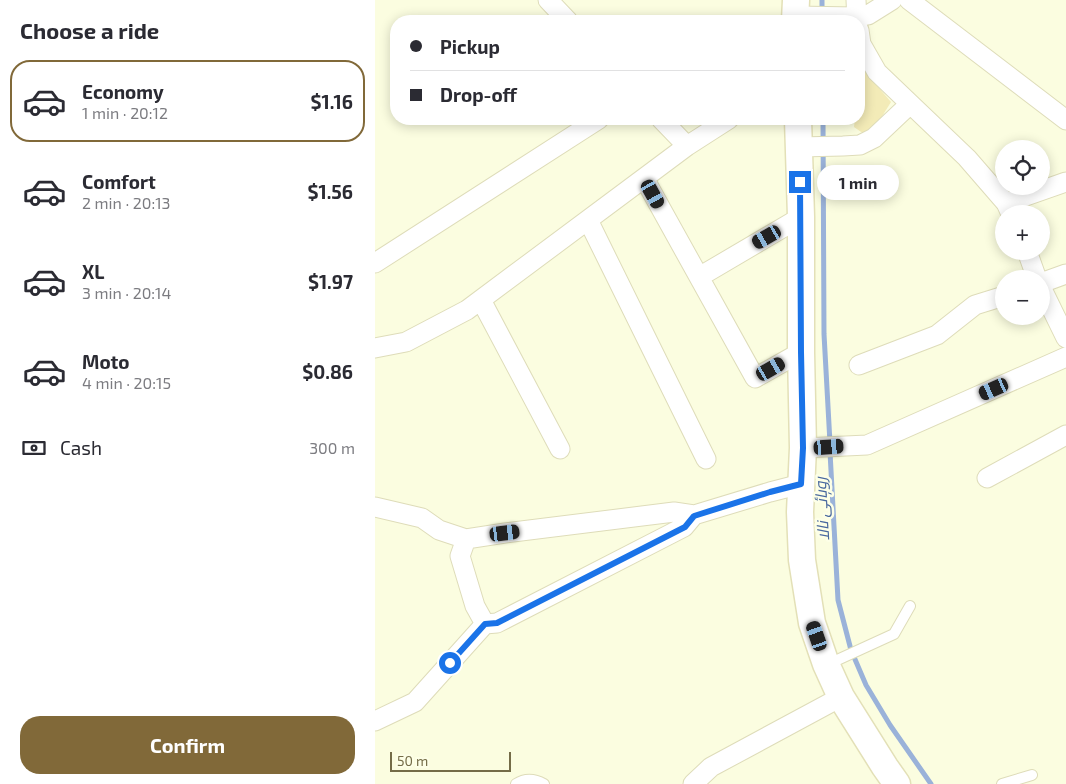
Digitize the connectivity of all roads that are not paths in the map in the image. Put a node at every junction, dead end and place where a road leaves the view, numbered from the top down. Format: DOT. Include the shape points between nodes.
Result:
graph roads {
  1 [pos="548,0"];
  2 [pos="892,0"];
  3 [pos="909,0"];
  4 [pos="797,14"];
  5 [pos="562,15"];
  6 [pos="817,15"];
  7 [pos="865,15"];
  8 [pos="865,51"];
  9 [pos="910,104"];
  10 [pos="1066,120"];
  11 [pos="590,125"];
  12 [pos="667,125"];
  13 [pos="720,125"];
  14 [pos="799,125"];
  15 [pos="687,146"];
  16 [pos="804,147"];
  17 [pos="644,178"];
  18 [pos="1066,182"];
  19 [pos="1006,205"];
  20 [pos="1015,205"];
  21 [pos="801,217"];
  22 [pos="587,220"];
  23 [pos="375,263"];
  24 [pos="1066,274"];
  25 [pos="699,277"];
  26 [pos="1050,280"];
  27 [pos="995,299"];
  28 [pos="481,300"];
  29 [pos="1050,305"];
  30 [pos="1066,338"];
  31 [pos="375,348"];
  32 [pos="801,352"];
  33 [pos="1066,357"];
  34 [pos="859,365"];
  35 [pos="1066,435"];
  36 [pos="809,448"];
  37 [pos="560,449"];
  38 [pos="706,459"];
  39 [pos="987,478"];
  40 [pos="801,484"];
  41 [pos="375,507"];
  42 [pos="694,516"];
  43 [pos="466,539"];
  44 [pos="910,606"];
  45 [pos="485,624"];
  46 [pos="831,662"];
  47 [pos="841,697"];
  48 [pos="375,721"];
  49 [pos="1032,775"];
  50 [pos="516,784"];
  51 [pos="544,784"];
  52 [pos="693,784"];
  53 [pos="897,784"];
  54 [pos="1003,784"];
  1 -- 5 [label="street"];
  2 -- 7 [label="street"];
  3 -- 10 [label="street"];
  4 -- 6 [label="street"];
  8 -- 9 [label="street" via="877,72"];
  9 -- 16 [label="street" via="874,138 860,145"];
  9 -- 19 [label="street" via="967,158"];
  11 -- 23 [label="street"];
  12 -- 15 [label="street"];
  13 -- 15 [label="street"];
  14 -- 16 [label="street"];
  15 -- 17 [label="street"];
  16 -- 21 [label="street"];
  17 -- 22 [label="street"];
  17 -- 25 [label="street"];
  18 -- 20 [label="street"];
  21 -- 25 [label="street"];
  21 -- 32 [label="street"];
  22 -- 28 [label="street"];
  22 -- 38 [label="street"];
  24 -- 26 [label="street"];
  25 -- 32 [label="street" via="755,378"];
  27 -- 34 [label="street" via="975,306 937,335"];
  28 -- 31 [label="street" via="406,342"];
  28 -- 37 [label="street"];
  29 -- 30 [label="street"];
  32 -- 36 [label="street"];
  33 -- 36 [label="street" via="867,445"];
  35 -- 39 [label="street"];
  36 -- 40 [label="street"];
  40 -- 42 [label="street"];
  40 -- 46 [label="street" via="802,560 812,623"];
  41 -- 43 [label="street" via="422,518 439,530"];
  42 -- 43 [label="street" via="674,512"];
  42 -- 45 [label="street" via="685,527 497,623"];
  43 -- 45 [label="street" via="460,556 475,606"];
  44 -- 46 [label="lane" via="895,634"];
  45 -- 48 [label="street" via="415,702"];
  46 -- 47 [label="street"];
  47 -- 52 [label="street" via="711,767"];
  47 -- 53 [label="street"];
  49 -- 54 [label="lane"];
  50 -- 51 [label="lane" via="533,780"];
}
